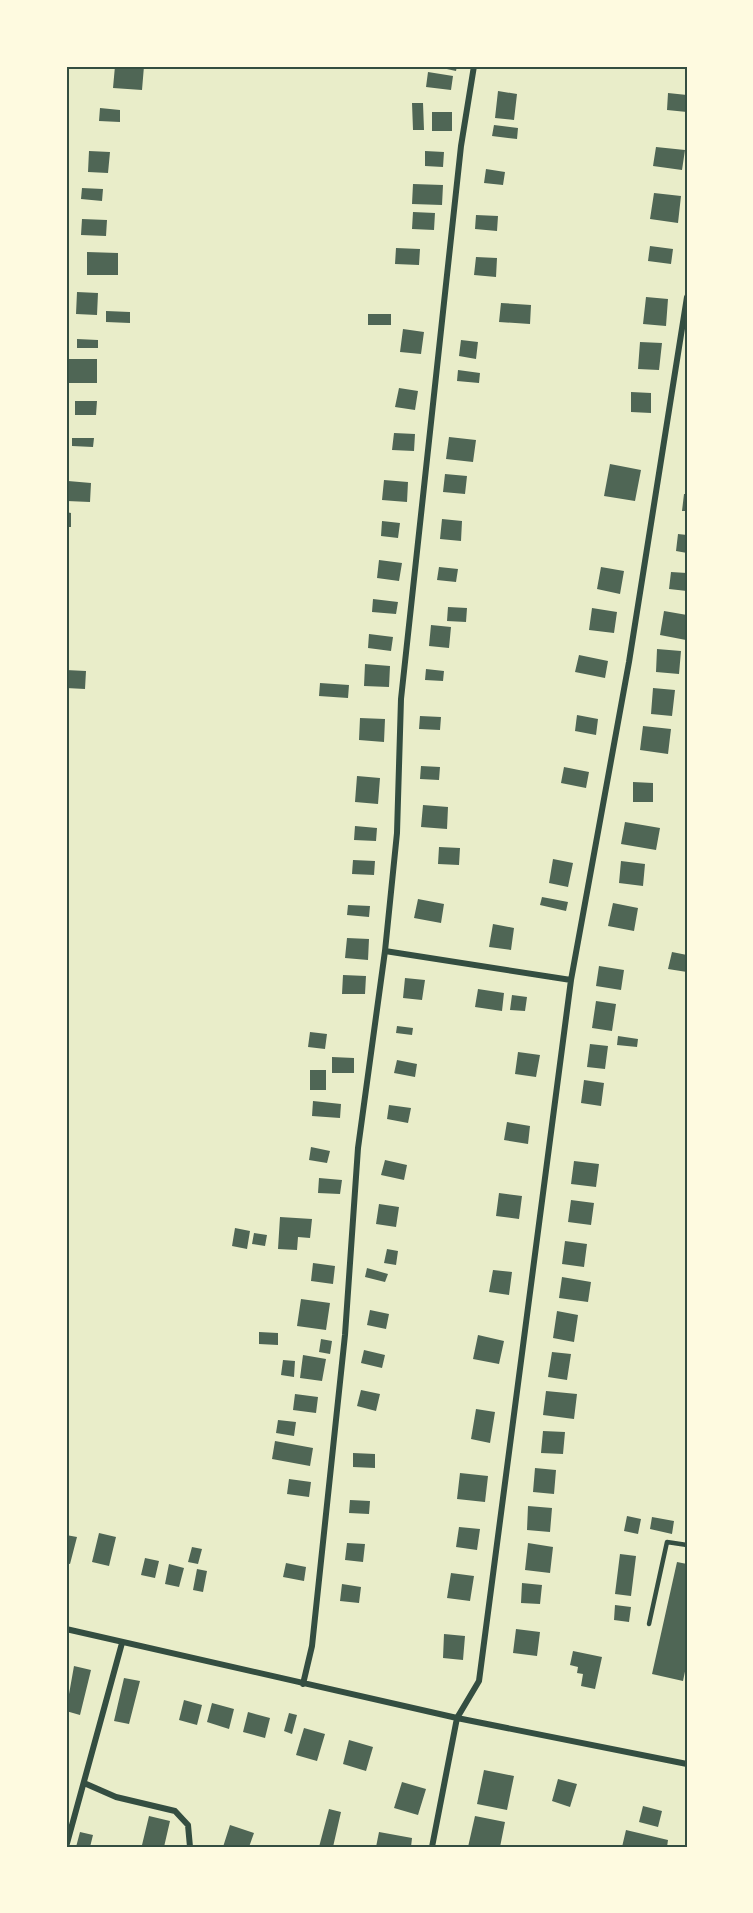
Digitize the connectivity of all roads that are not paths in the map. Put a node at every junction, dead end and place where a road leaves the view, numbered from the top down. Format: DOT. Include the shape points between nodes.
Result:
graph roads {
  1 [pos="474,66"];
  2 [pos="687,297"];
  3 [pos="386,951"];
  4 [pos="571,980"];
  5 [pos="687,1545"];
  6 [pos="649,1624"];
  7 [pos="66,1629"];
  8 [pos="122,1643"];
  9 [pos="303,1684"];
  10 [pos="457,1718"];
  11 [pos="687,1764"];
  12 [pos="84,1783"];
  13 [pos="66,1847"];
  14 [pos="190,1847"];
  15 [pos="432,1847"];
  1 -- 3 [label="street" via="461,146 401,699 397,833"];
  2 -- 4 [label="street" via="629,662"];
  3 -- 4 [label="street"];
  3 -- 9 [label="street" via="358,1148 345,1335 312,1646"];
  4 -- 10 [label="street" via="479,1681"];
  5 -- 6 [label="lane" via="668,1542"];
  7 -- 8 [label="street"];
  8 -- 9 [label="street"];
  8 -- 12 [label="street"];
  9 -- 10 [label="street"];
  10 -- 11 [label="street"];
  10 -- 15 [label="street"];
  12 -- 13 [label="street"];
  12 -- 14 [label="street" via="117,1797 175,1811 188,1825"];
}
